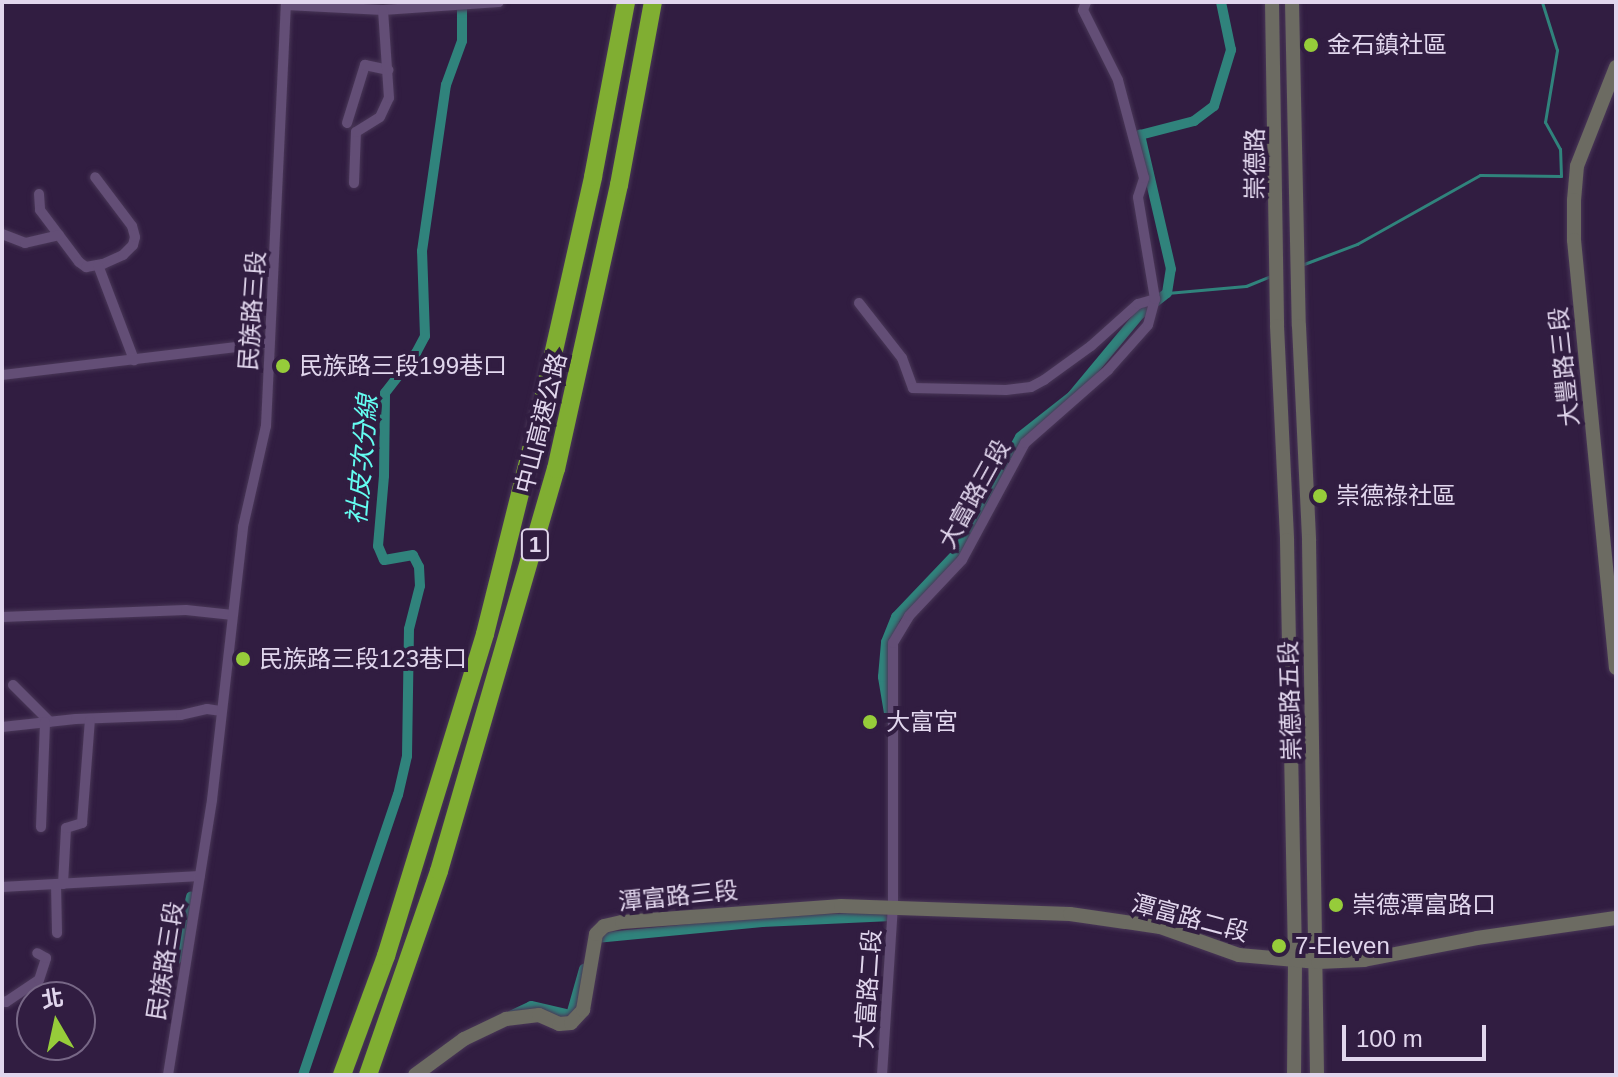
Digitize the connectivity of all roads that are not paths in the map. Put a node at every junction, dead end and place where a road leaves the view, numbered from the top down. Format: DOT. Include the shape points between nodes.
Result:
graph roads {
  1 [pos="499,2"];
  2 [pos="626,2"];
  3 [pos="653,2"];
  4 [pos="1086,2"];
  5 [pos="1272,2"];
  6 [pos="1292,2"];
  7 [pos="286,4"];
  8 [pos="383,10"];
  9 [pos="1616,67"];
  10 [pos="388,70"];
  11 [pos="347,123"];
  12 [pos="95,177"];
  13 [pos="354,183"];
  14 [pos="39,194"];
  15 [pos="2,234"];
  16 [pos="59,235"];
  17 [pos="98,265"];
  18 [pos="1155,299"];
  19 [pos="859,303"];
  20 [pos="1277,326"];
  21 [pos="1299,326"];
  22 [pos="269,343"];
  23 [pos="134,360"];
  24 [pos="2,375"];
  25 [pos="233,615"];
  26 [pos="2,617"];
  27 [pos="1616,668"];
  28 [pos="13,685"];
  29 [pos="222,711"];
  30 [pos="90,720"];
  31 [pos="47,722"];
  32 [pos="2,727"];
  33 [pos="41,827"];
  34 [pos="200,876"];
  35 [pos="60,884"];
  36 [pos="2,887"];
  37 [pos="893,906"];
  38 [pos="1616,918"];
  39 [pos="57,933"];
  40 [pos="37,953"];
  41 [pos="1295,962"];
  42 [pos="1318,962"];
  43 [pos="2,1001"];
  44 [pos="168,1075"];
  45 [pos="342,1075"];
  46 [pos="368,1075"];
  47 [pos="415,1075"];
  48 [pos="882,1075"];
  49 [pos="1294,1075"];
  50 [pos="1317,1075"];
  1 -- 8 [label="street"];
  2 -- 45 [label="highway, 中山高速公路 / 1" via="593,177 485,634 391,941"];
  3 -- 46 [label="highway, 中山高速公路 / 1" via="556,469 443,857"];
  4 -- 18 [label="street" via="1083,10 1118,80 1144,178 1138,197"];
  5 -- 20 [label="street, 崇德路"];
  6 -- 21 [label="street, 崇德路"];
  7 -- 8 [label="street"];
  7 -- 22 [label="street, 民族路三段"];
  8 -- 10 [label="street"];
  9 -- 27 [label="street, 大豐路三段" via="1577,166 1574,240"];
  10 -- 11 [label="street" via="365,65"];
  10 -- 13 [label="street" via="389,98 380,117 356,132"];
  12 -- 17 [label="street" via="135,237 123,255"];
  14 -- 16 [label="street" via="40,210"];
  15 -- 16 [label="street" via="25,243"];
  16 -- 17 [label="street" via="79,262"];
  17 -- 23 [label="street"];
  18 -- 19 [label="street" via="1138,304 1044,380 1006,390 913,388 902,358"];
  18 -- 37 [label="street, 大富路三段" via="1148,325 1108,370 1025,443 962,560 909,616 893,643"];
  20 -- 41 [label="street, 崇德路五段"];
  21 -- 42 [label="street, 崇德路五段"];
  22 -- 23 [label="street"];
  22 -- 25 [label="street, 民族路三段" via="265,441 243,527"];
  23 -- 24 [label="street"];
  25 -- 26 [label="street" via="186,610"];
  25 -- 29 [label="street, 民族路三段"];
  28 -- 31 [label="street"];
  29 -- 30 [label="street"];
  29 -- 34 [label="street, 民族路三段"];
  30 -- 31 [label="street"];
  30 -- 35 [label="street" via="82,823 66,828"];
  31 -- 32 [label="street"];
  31 -- 33 [label="street"];
  34 -- 35 [label="street"];
  34 -- 44 [label="street, 民族路三段"];
  35 -- 36 [label="street"];
  35 -- 39 [label="street"];
  37 -- 41 [label="street, 潭富路二段" via="1070,914 1160,927 1239,955"];
  37 -- 47 [label="street, 潭富路三段" via="741,911 604,926 591,951 583,1010 571,1023 539,1015 506,1019 464,1039"];
  37 -- 48 [label="street, 大富路二段"];
  38 -- 42 [label="street, 潭富路二段" via="1364,960"];
  40 -- 43 [label="street" via="46,958 39,980"];
  41 -- 42 [label="street, 潭富路二段"];
  41 -- 49 [label="street, 崇德路五段"];
  42 -- 50 [label="street, 崇德路五段"];
}
